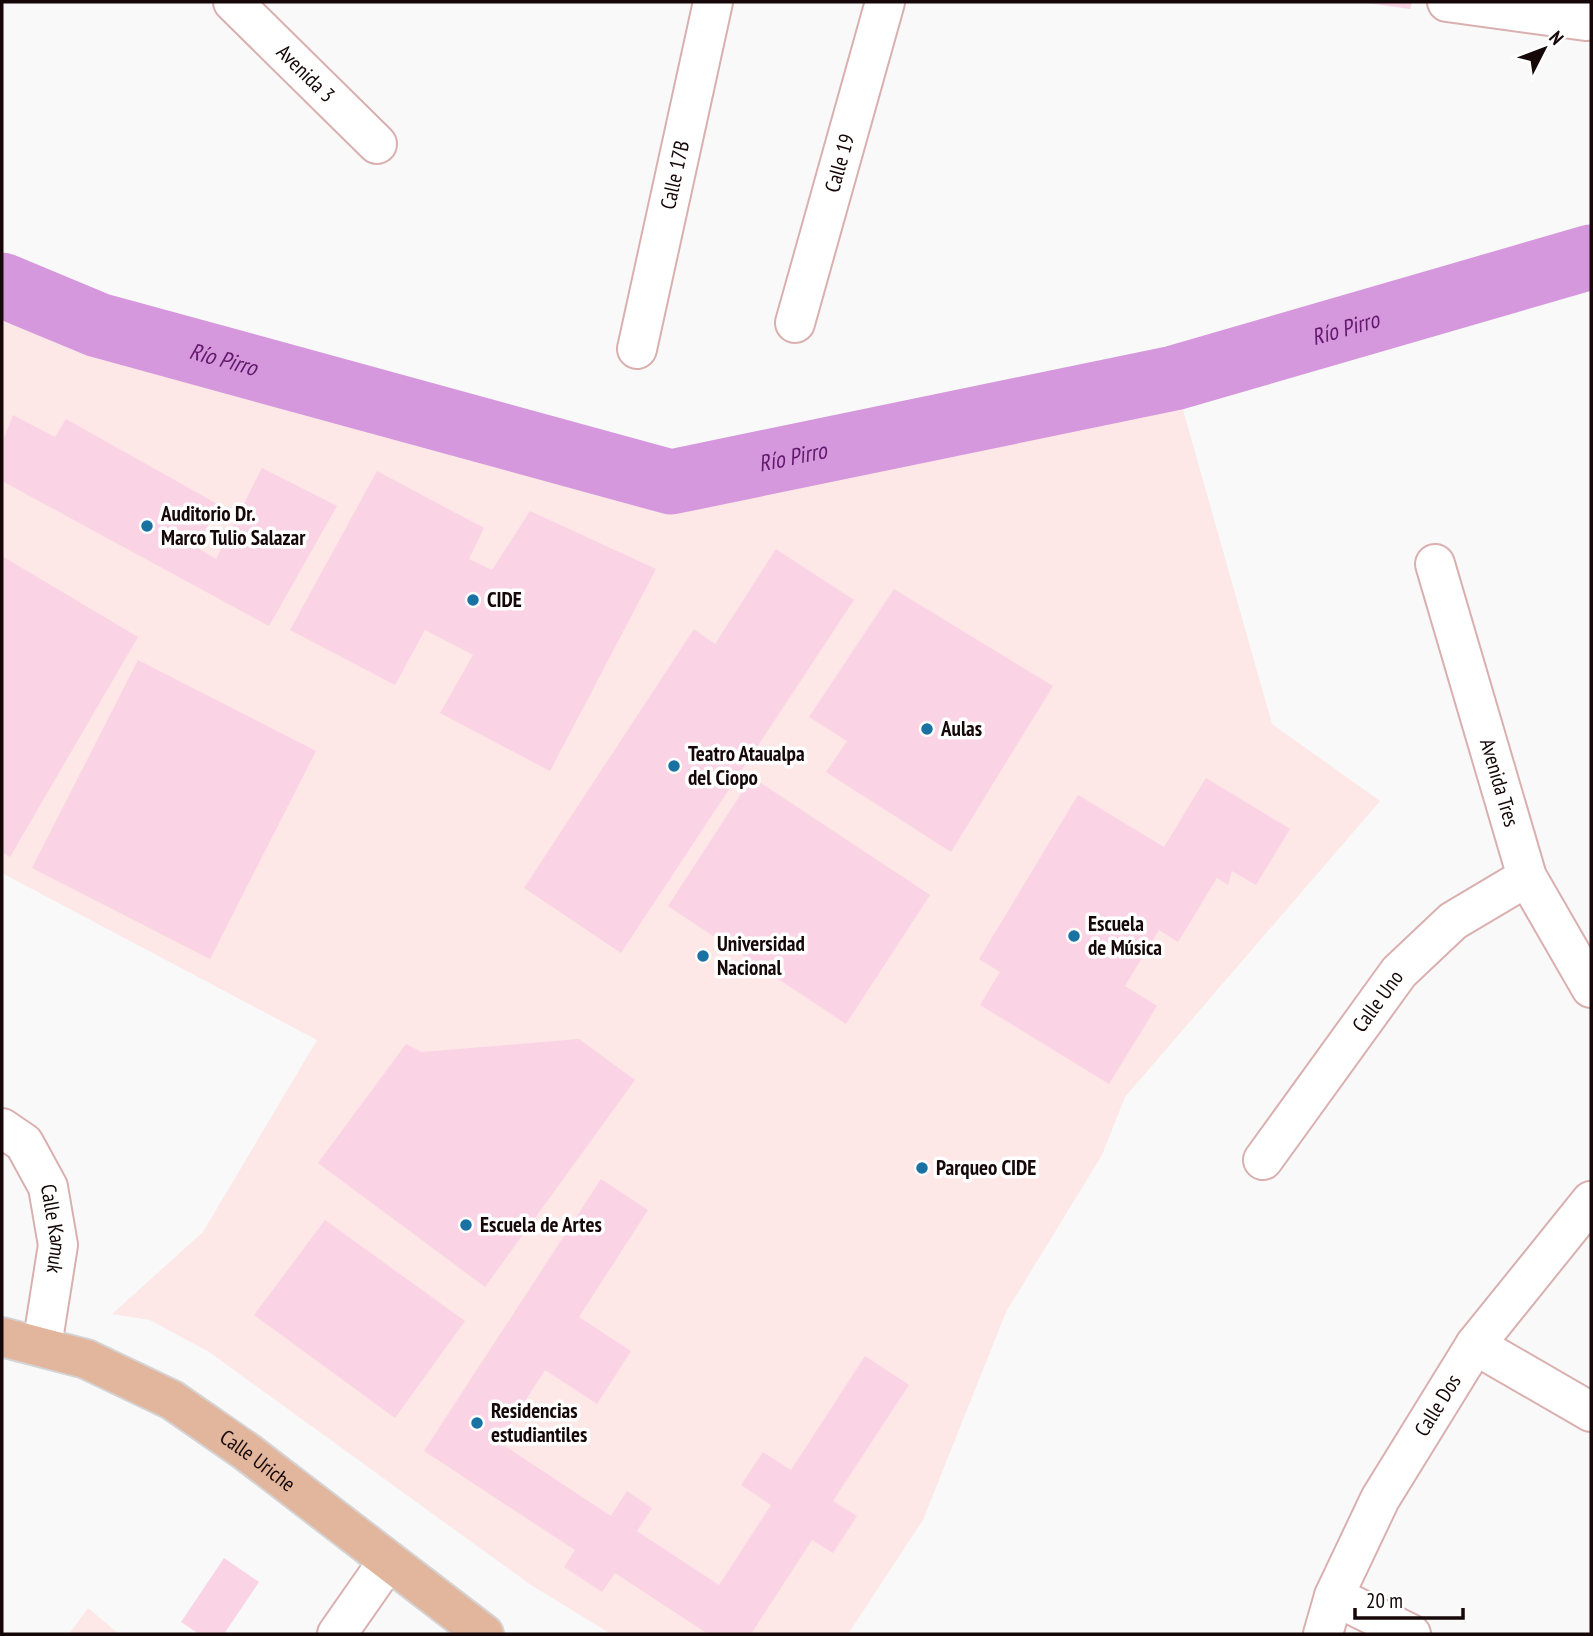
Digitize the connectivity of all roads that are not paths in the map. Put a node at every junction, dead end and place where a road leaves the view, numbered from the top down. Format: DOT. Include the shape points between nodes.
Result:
graph roads {
  1 [pos="233,2"];
  2 [pos="713,2"];
  3 [pos="885,2"];
  4 [pos="1447,2"];
  5 [pos="1590,2"];
  6 [pos="377,144"];
  7 [pos="795,323"];
  8 [pos="637,349"];
  9 [pos="1435,564"];
  10 [pos="1527,877"];
  11 [pos="1591,988"];
  12 [pos="2,1128"];
  13 [pos="1264,1160"];
  14 [pos="1591,1201"];
  15 [pos="2,1337"];
  16 [pos="1475,1345"];
  17 [pos="41,1346"];
  18 [pos="1591,1412"];
  19 [pos="388,1561"];
  20 [pos="1334,1596"];
  21 [pos="337,1634"];
  22 [pos="484,1634"];
  23 [pos="1323,1634"];
  24 [pos="1411,1634"];
  1 -- 6 [label="street, Avenida 3"];
  2 -- 8 [label="street, Calle 17B"];
  3 -- 7 [label="street, Calle 19"];
  4 -- 5 [label="street" via="1586,21"];
  9 -- 10 [label="street, Avenida Tres"];
  10 -- 11 [label="street, Avenida Tres"];
  10 -- 13 [label="street, Calle Uno" via="1453,921 1399,972"];
  12 -- 17 [label="street, Calle Kamuk" via="24,1143 48,1187 58,1245"];
  14 -- 16 [label="street, Calle Dos"];
  15 -- 17 [label="main road, Calle Uriche"];
  16 -- 18 [label="street"];
  16 -- 20 [label="street, Calle Dos" via="1380,1499"];
  17 -- 19 [label="main road, Calle Uriche" via="86,1359 172,1400"];
  19 -- 21 [label="street"];
  19 -- 22 [label="main road, Calle Uriche"];
  20 -- 23 [label="street, Calle Dos"];
  20 -- 24 [label="street"];
}
